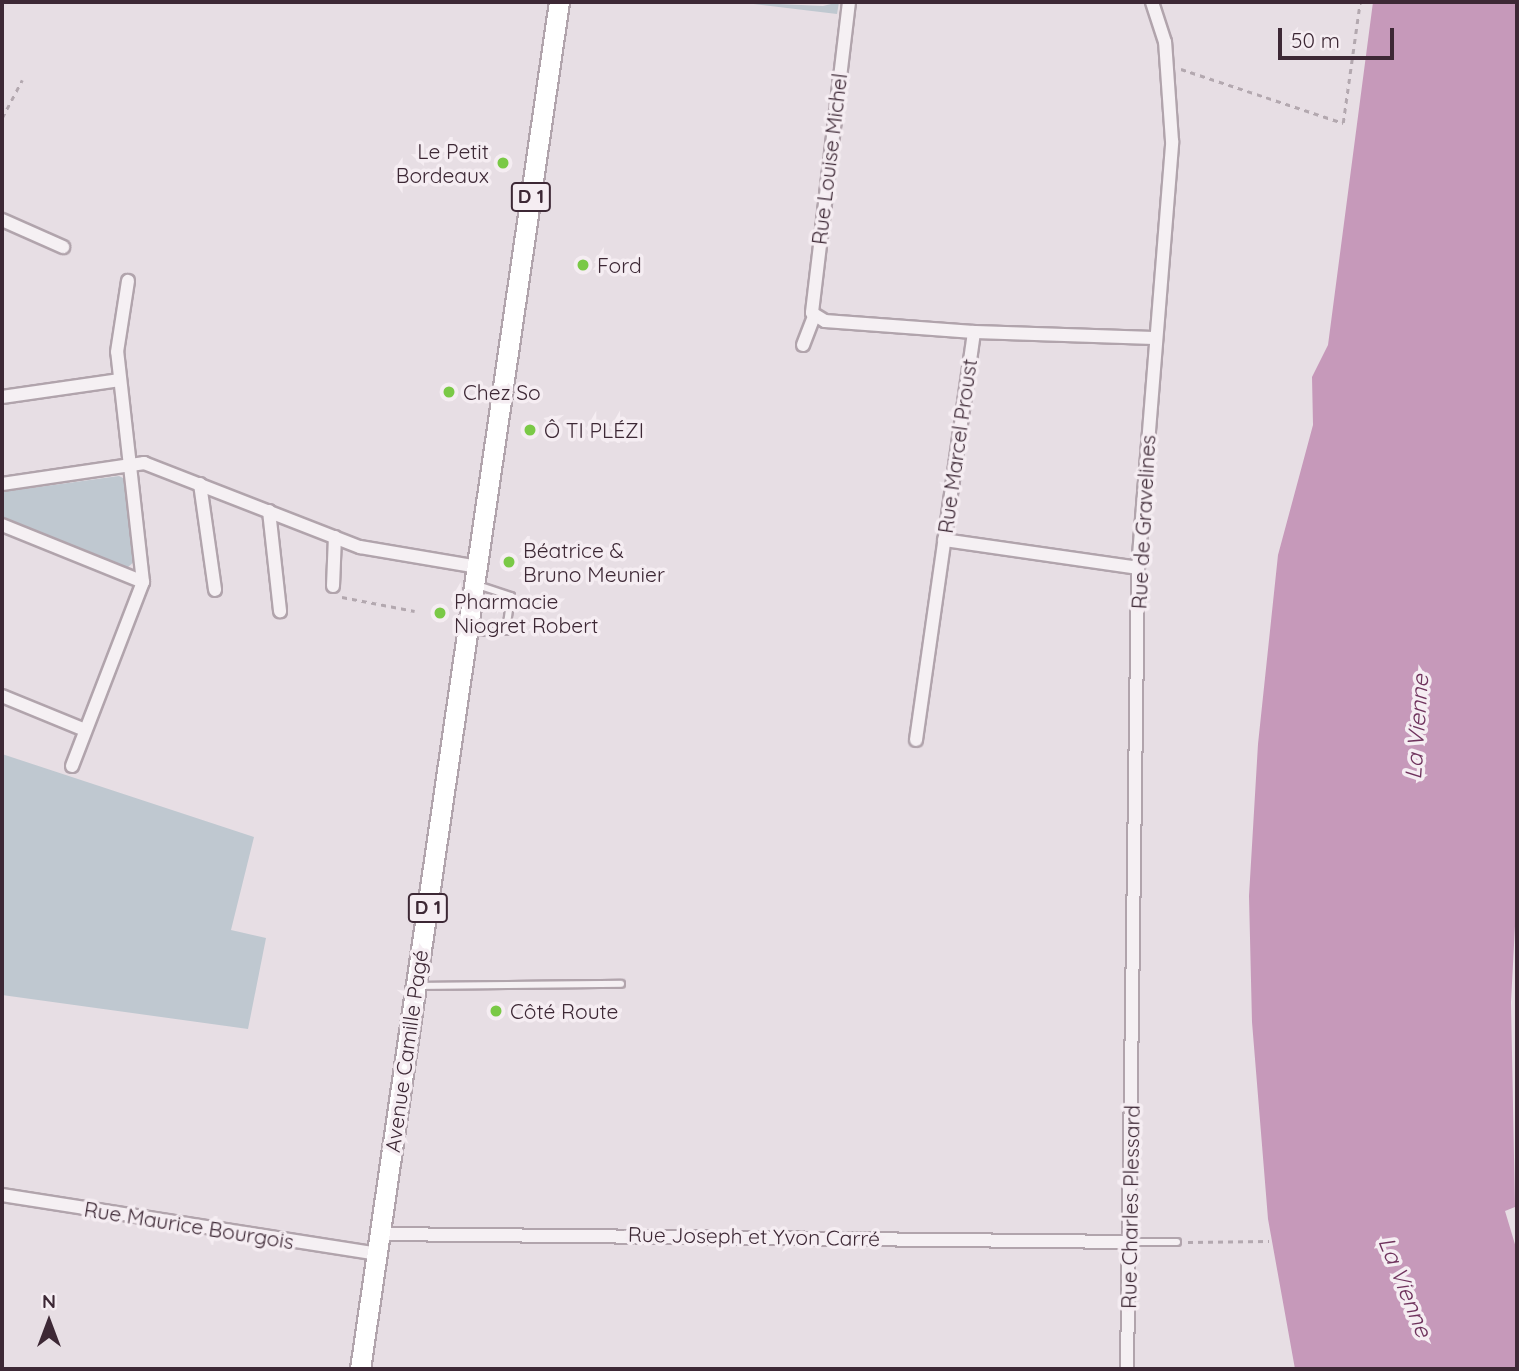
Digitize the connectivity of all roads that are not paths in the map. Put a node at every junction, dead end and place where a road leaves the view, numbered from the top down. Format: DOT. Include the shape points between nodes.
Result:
graph roads {
  1 [pos="559,2"];
  2 [pos="849,2"];
  3 [pos="1152,2"];
  4 [pos="2,220"];
  5 [pos="63,247"];
  6 [pos="128,281"];
  7 [pos="814,316"];
  8 [pos="974,332"];
  9 [pos="1155,338"];
  10 [pos="803,345"];
  11 [pos="120,380"];
  12 [pos="2,397"];
  13 [pos="132,464"];
  14 [pos="2,484"];
  15 [pos="200,484"];
  16 [pos="269,511"];
  17 [pos="2,525"];
  18 [pos="335,537"];
  19 [pos="944,540"];
  20 [pos="1138,568"];
  21 [pos="477,576"];
  22 [pos="143,582"];
  23 [pos="333,586"];
  24 [pos="215,590"];
  25 [pos="280,611"];
  26 [pos="468,632"];
  27 [pos="2,696"];
  28 [pos="85,730"];
  29 [pos="916,740"];
  30 [pos="72,766"];
  31 [pos="621,984"];
  32 [pos="416,986"];
  33 [pos="1134,1046"];
  34 [pos="2,1195"];
  35 [pos="380,1234"];
  36 [pos="1129,1242"];
  37 [pos="1177,1242"];
  38 [pos="377,1254"];
  39 [pos="360,1369"];
  40 [pos="1127,1369"];
  1 -- 21 [label="main road, D 1"];
  2 -- 7 [label="street, Rue Louise Michel"];
  3 -- 9 [label="street, Rue de Gravelines" via="1168,65 1172,141"];
  4 -- 5 [label="street"];
  6 -- 11 [label="street" via="118,317"];
  7 -- 8 [label="street"];
  7 -- 10 [label="street, Rue Louise Michel"];
  8 -- 9 [label="street, Rue Marcel Proust"];
  8 -- 19 [label="street, Rue Marcel Proust"];
  9 -- 20 [label="street, Rue de Gravelines"];
  11 -- 12 [label="street"];
  11 -- 13 [label="street"];
  13 -- 14 [label="street"];
  13 -- 15 [label="street" via="155,466"];
  13 -- 22 [label="street"];
  15 -- 16 [label="street"];
  15 -- 24 [label="street"];
  16 -- 18 [label="street"];
  16 -- 25 [label="street"];
  17 -- 22 [label="street"];
  18 -- 21 [label="street"];
  18 -- 23 [label="street"];
  19 -- 20 [label="street"];
  19 -- 29 [label="street, Rue Marcel Proust"];
  20 -- 33 [label="street, Rue de Gravelines"];
  21 -- 26 [label="main road, Avenue Camille Pagé / D 1"];
  21 -- 26 [label="lane" via="510,596 506,631"];
  22 -- 28 [label="street"];
  26 -- 32 [label="main road, Avenue Camille Pagé / D 1"];
  27 -- 28 [label="street"];
  28 -- 30 [label="street"];
  31 -- 32 [label="lane"];
  32 -- 35 [label="main road, Avenue Camille Pagé / D 1"];
  33 -- 36 [label="street, Rue Charles Plessard"];
  34 -- 38 [label="street, Rue Maurice Bourgois"];
  35 -- 36 [label="street, Rue Joseph et Yvon Carré"];
  35 -- 38 [label="main road, Avenue Camille Pagé / D 1"];
  36 -- 37 [label="lane"];
  36 -- 40 [label="street, Rue Charles Plessard"];
  38 -- 39 [label="main road, Avenue Camille Pagé / D 1"];
}
